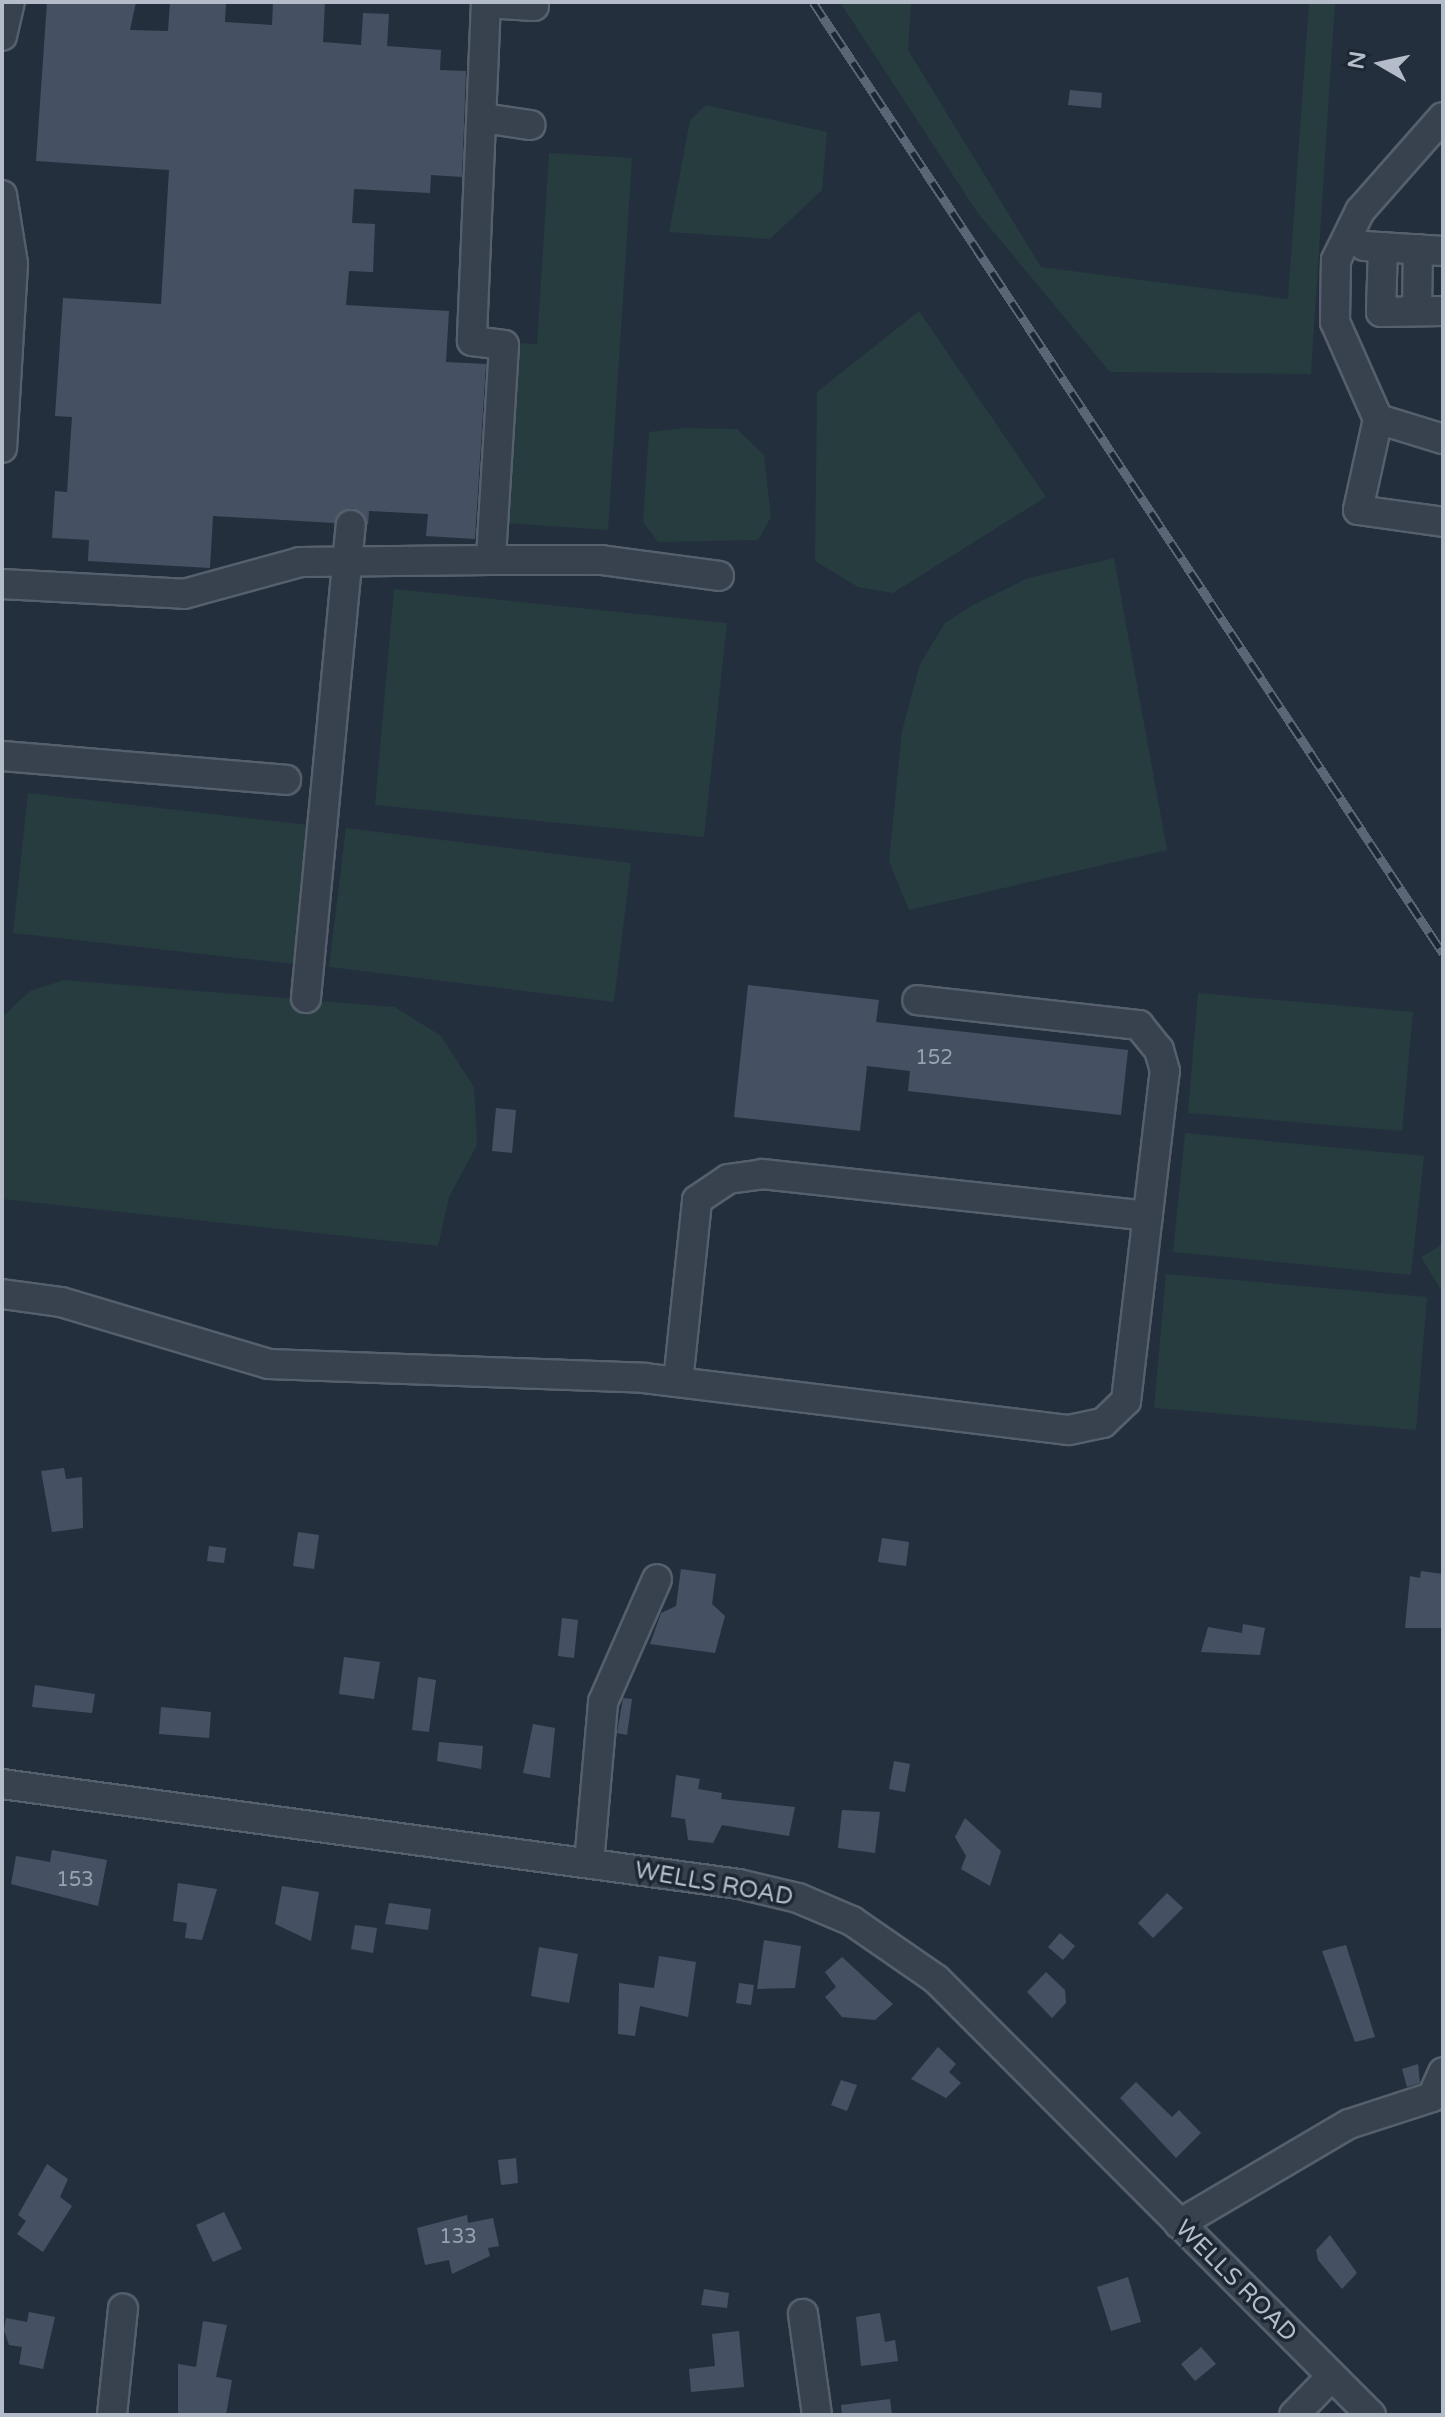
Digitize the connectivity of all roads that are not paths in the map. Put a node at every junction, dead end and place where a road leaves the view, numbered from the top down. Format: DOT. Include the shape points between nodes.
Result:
graph roads {
  1 [pos="10,2"];
  2 [pos="486,3"];
  3 [pos="534,6"];
  4 [pos="2,36"];
  5 [pos="1443,117"];
  6 [pos="483,118"];
  7 [pos="530,125"];
  8 [pos="2,195"];
  9 [pos="1344,244"];
  10 [pos="1383,247"];
  11 [pos="1431,250"];
  12 [pos="1430,311"];
  13 [pos="1378,419"];
  14 [pos="1443,439"];
  15 [pos="2,448"];
  16 [pos="1443,522"];
  17 [pos="351,525"];
  18 [pos="491,560"];
  19 [pos="350,565"];
  20 [pos="719,576"];
  21 [pos="2,584"];
  22 [pos="2,756"];
  23 [pos="286,780"];
  24 [pos="306,998"];
  25 [pos="917,1000"];
  26 [pos="1148,1216"];
  27 [pos="2,1294"];
  28 [pos="678,1382"];
  29 [pos="657,1579"];
  30 [pos="2,1784"];
  31 [pos="589,1863"];
  32 [pos="1443,2072"];
  33 [pos="1179,2224"];
  34 [pos="123,2309"];
  35 [pos="803,2314"];
  36 [pos="1331,2377"];
  37 [pos="112,2415"];
  38 [pos="817,2415"];
  39 [pos="1294,2415"];
  40 [pos="1371,2415"];
  1 -- 4 [label="street"];
  2 -- 3 [label="street"];
  2 -- 6 [label="street"];
  5 -- 9 [label="street" via="1360,211"];
  6 -- 7 [label="street"];
  6 -- 18 [label="street" via="472,341 504,345"];
  8 -- 15 [label="street" via="13,264"];
  9 -- 10 [label="street"];
  9 -- 13 [label="street" via="1336,260 1335,322"];
  10 -- 11 [label="street"];
  10 -- 12 [label="street" via="1381,312"];
  11 -- 12 [label="street"];
  13 -- 14 [label="street"];
  13 -- 16 [label="street" via="1358,510"];
  17 -- 19 [label="street"];
  18 -- 19 [label="street"];
  18 -- 20 [label="street" via="601,560"];
  19 -- 21 [label="street" via="300,562 184,594"];
  19 -- 24 [label="street"];
  22 -- 23 [label="street"];
  25 -- 26 [label="street" via="1139,1025 1165,1071"];
  26 -- 28 [label="street" via="762,1174 728,1179 697,1200"];
  26 -- 28 [label="street" via="1126,1401 1103,1423 1069,1430"];
  27 -- 28 [label="street" via="61,1302 269,1364"];
  29 -- 31 [label="street" via="603,1702"];
  30 -- 31 [label="street, WELLS ROAD"];
  31 -- 33 [label="street, WELLS ROAD" via="798,1898 895,1945"];
  32 -- 33 [label="street" via="1432,2097 1349,2124"];
  33 -- 36 [label="street, WELLS ROAD"];
  34 -- 37 [label="street"];
  35 -- 38 [label="street"];
  36 -- 39 [label="street"];
  36 -- 40 [label="street, WELLS ROAD"];
}
